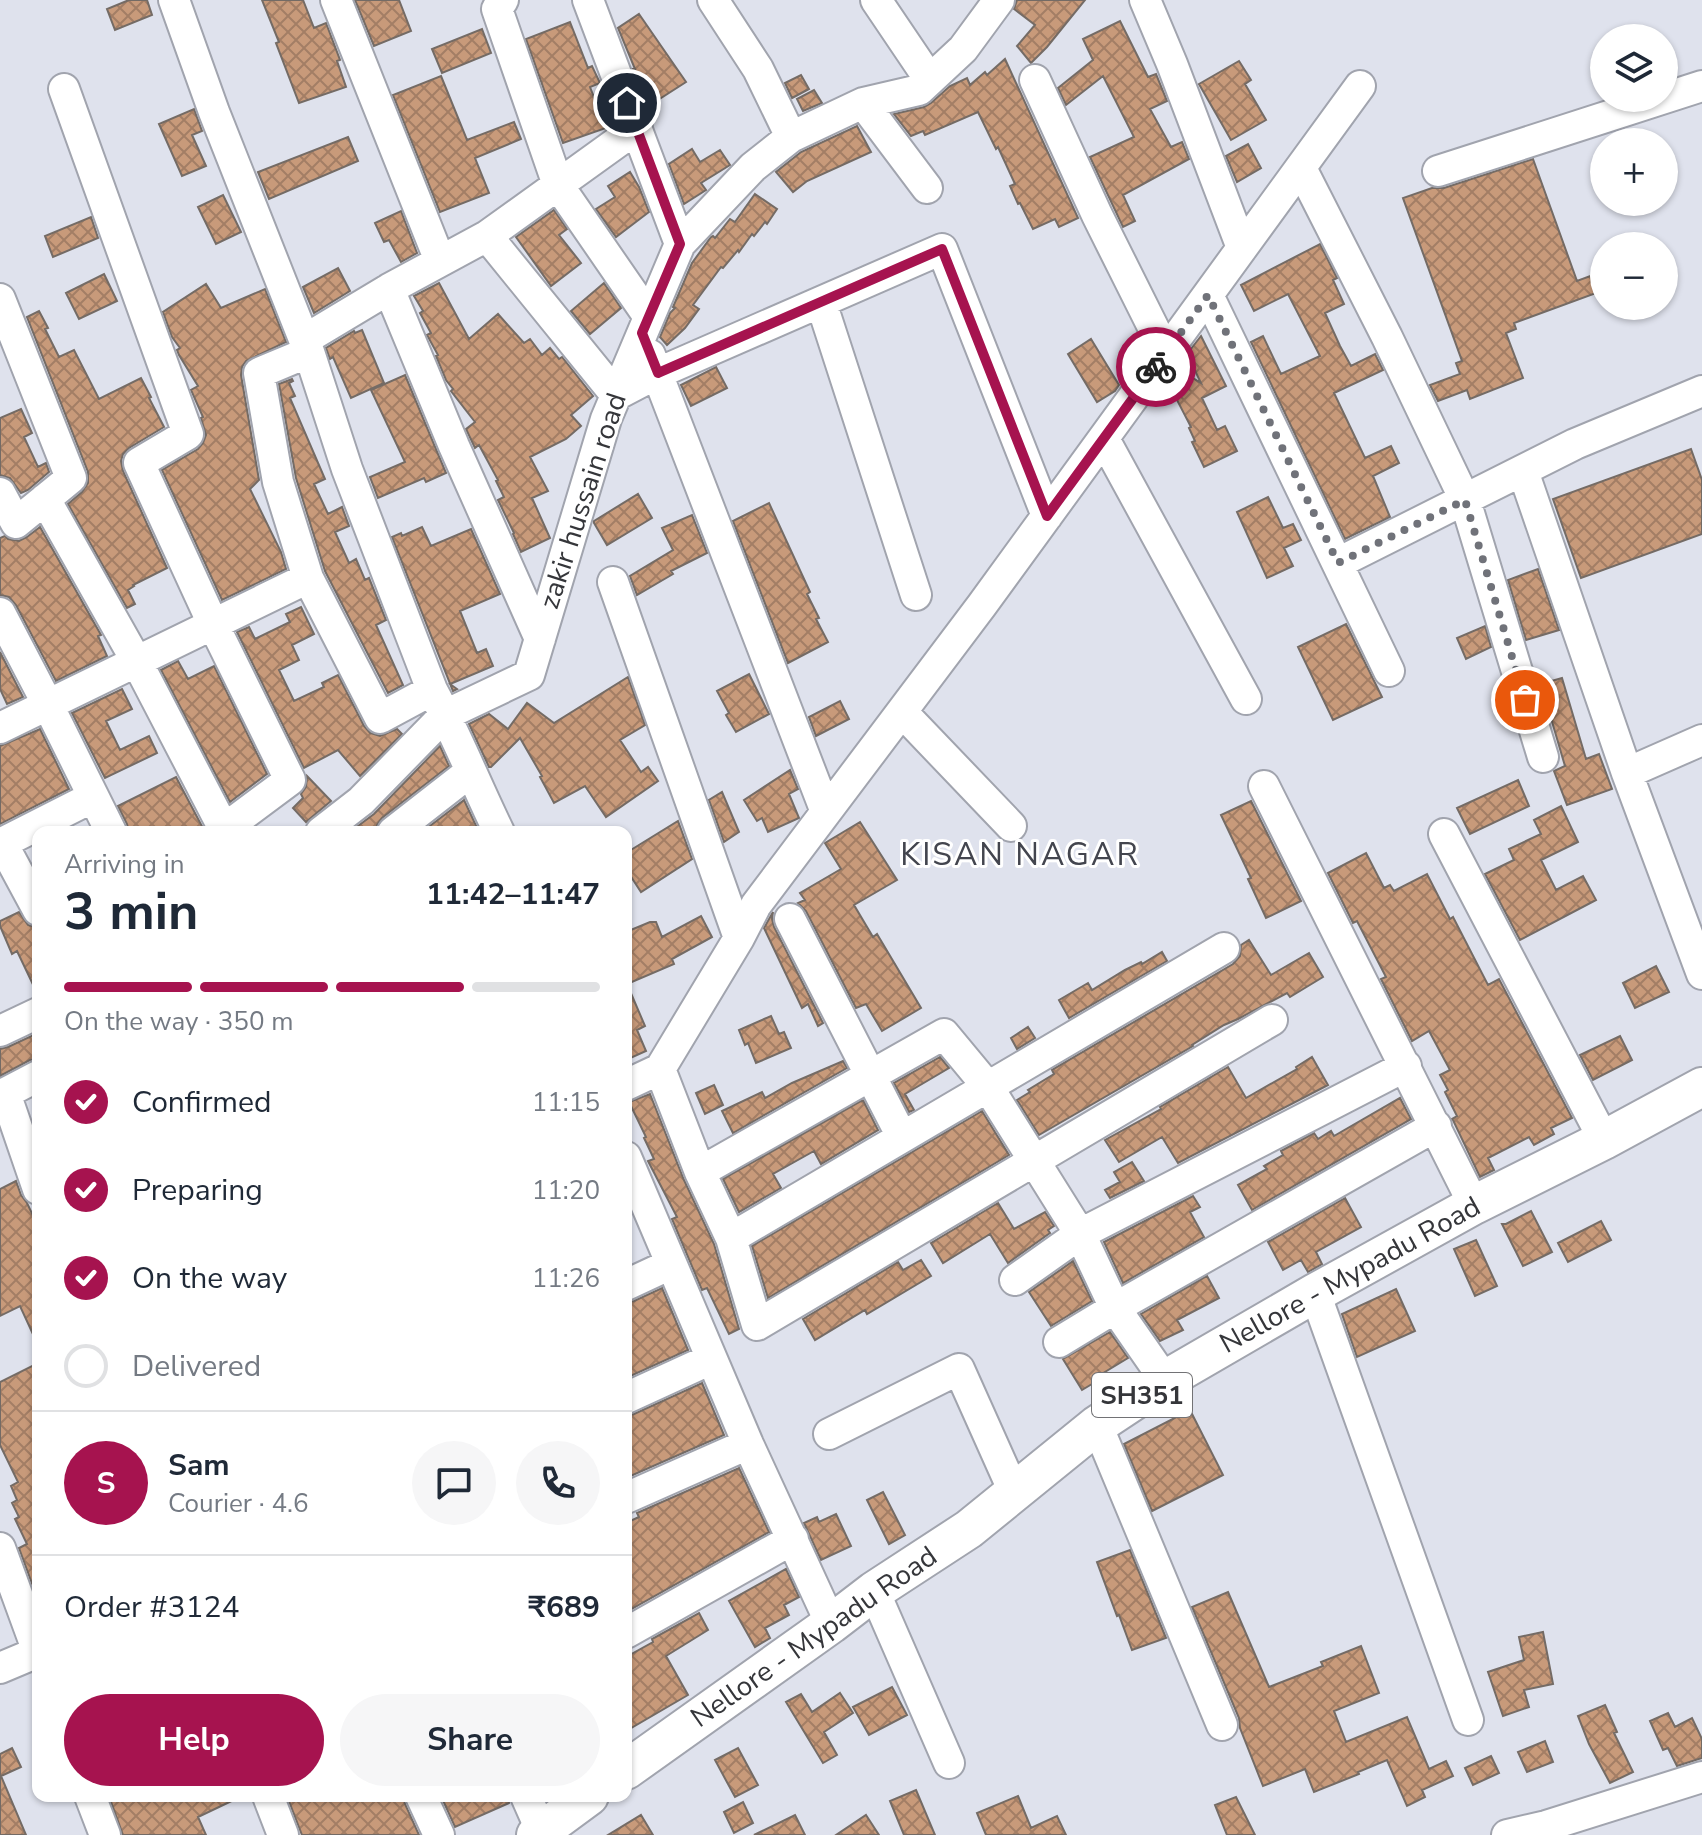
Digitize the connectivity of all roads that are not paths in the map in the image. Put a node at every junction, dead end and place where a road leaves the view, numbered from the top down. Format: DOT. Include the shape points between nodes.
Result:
graph roads {
  1 [pos="174,0"];
  2 [pos="336,0"];
  3 [pos="503,0"];
  4 [pos="588,0"];
  5 [pos="713,0"];
  6 [pos="876,0"];
  7 [pos="999,0"];
  8 [pos="1145,0"];
  9 [pos="930,80"];
  10 [pos="1035,80"];
  11 [pos="1360,86"];
  12 [pos="1702,86"];
  13 [pos="64,89"];
  14 [pos="863,103"];
  15 [pos="637,128"];
  16 [pos="791,137"];
  17 [pos="1301,168"];
  18 [pos="1438,171"];
  19 [pos="558,185"];
  20 [pos="927,188"];
  21 [pos="487,236"];
  22 [pos="680,244"];
  23 [pos="1242,248"];
  24 [pos="440,261"];
  25 [pos="389,289"];
  26 [pos="1208,295"];
  27 [pos="0,299"];
  28 [pos="821,302"];
  29 [pos="646,325"];
  30 [pos="307,346"];
  31 [pos="1166,353"];
  32 [pos="658,373"];
  33 [pos="1702,391"];
  34 [pos="616,395"];
  35 [pos="1104,439"];
  36 [pos="1523,471"];
  37 [pos="0,493"];
  38 [pos="45,499"];
  39 [pos="1465,500"];
  40 [pos="1047,516"];
  41 [pos="1338,563"];
  42 [pos="308,578"];
  43 [pos="613,582"];
  44 [pos="916,595"];
  45 [pos="0,613"];
  46 [pos="213,624"];
  47 [pos="540,639"];
  48 [pos="137,662"];
  49 [pos="1389,671"];
  50 [pos="1246,699"];
  51 [pos="439,703"];
  52 [pos="48,705"];
  53 [pos="902,712"];
  54 [pos="0,728"];
  55 [pos="1702,740"];
  56 [pos="1543,757"];
  57 [pos="470,772"];
  58 [pos="1627,773"];
  59 [pos="1264,786"];
  60 [pos="93,797"];
  61 [pos="826,812"];
  62 [pos="35,826"];
  63 [pos="108,826"];
  64 [pos="222,826"];
  65 [pos="228,826"];
  66 [pos="329,826"];
  67 [pos="401,826"];
  68 [pos="496,826"];
  69 [pos="1011,826"];
  70 [pos="32,828"];
  71 [pos="1444,834"];
  72 [pos="1,843"];
  73 [pos="32,899"];
  74 [pos="790,919"];
  75 [pos="739,938"];
  76 [pos="1224,948"];
  77 [pos="1702,974"];
  78 [pos="32,1016"];
  79 [pos="1272,1020"];
  80 [pos="1,1029"];
  81 [pos="1406,1066"];
  82 [pos="660,1069"];
  83 [pos="870,1076"];
  84 [pos="32,1079"];
  85 [pos="632,1082"];
  86 [pos="988,1087"];
  87 [pos="3,1094"];
  88 [pos="1699,1099"];
  89 [pos="1436,1126"];
  90 [pos="902,1137"];
  91 [pos="1604,1140"];
  92 [pos="1034,1162"];
  93 [pos="632,1171"];
  94 [pos="700,1172"];
  95 [pos="32,1173"];
  96 [pos="1474,1205"];
  97 [pos="1080,1234"];
  98 [pos="731,1238"];
  99 [pos="671,1264"];
  100 [pos="1015,1280"];
  101 [pos="632,1282"];
  102 [pos="1315,1293"];
  103 [pos="1115,1308"];
  104 [pos="1059,1342"];
  105 [pos="711,1359"];
  106 [pos="1165,1380"];
  107 [pos="632,1395"];
  108 [pos="1097,1425"];
  109 [pos="829,1434"];
  110 [pos="748,1444"];
  111 [pos="1014,1492"];
  112 [pos="632,1495"];
  113 [pos="793,1539"];
  114 [pos="0,1548"];
  115 [pos="874,1591"];
  116 [pos="831,1624"];
  117 [pos="632,1630"];
  118 [pos="32,1636"];
  119 [pos="32,1655"];
  120 [pos="0,1668"];
  121 [pos="1468,1720"];
  122 [pos="1222,1725"];
  123 [pos="949,1763"];
  124 [pos="632,1766"];
  125 [pos="1702,1777"];
  126 [pos="92,1802"];
  127 [pos="270,1802"];
  128 [pos="424,1802"];
  129 [pos="528,1802"];
  130 [pos="581,1802"];
  131 [pos="539,1833"];
  132 [pos="105,1835"];
  133 [pos="283,1835"];
  134 [pos="439,1835"];
  135 [pos="1507,1835"];
  1 -- 30 [label="street"];
  2 -- 24 [label="street"];
  3 -- 19 [label="street" via="497,9"];
  4 -- 15 [label="street"];
  5 -- 16 [label="street" via="758,69"];
  6 -- 9 [label="street"];
  7 -- 9 [label="street, zakir hussain road" via="963,49"];
  8 -- 23 [label="street"];
  9 -- 14 [label="street, zakir hussain road" via="919,90"];
  10 -- 31 [label="street"];
  11 -- 17 [label="street"];
  12 -- 18 [label="street"];
  13 -- 46 [label="street" via="188,434 139,463"];
  14 -- 16 [label="street, zakir hussain road"];
  14 -- 20 [label="street"];
  15 -- 19 [label="street"];
  15 -- 22 [label="street"];
  16 -- 22 [label="street, zakir hussain road" via="753,167"];
  17 -- 23 [label="street"];
  17 -- 39 [label="street"];
  19 -- 21 [label="street"];
  19 -- 29 [label="street"];
  21 -- 24 [label="street"];
  21 -- 34 [label="street"];
  22 -- 29 [label="street, zakir hussain road"];
  23 -- 26 [label="street"];
  24 -- 25 [label="street"];
  25 -- 30 [label="street"];
  25 -- 47 [label="street"];
  26 -- 31 [label="street"];
  26 -- 41 [label="street"];
  27 -- 38 [label="street" via="71,478"];
  28 -- 32 [label="street"];
  28 -- 40 [label="street" via="942,249"];
  28 -- 44 [label="street"];
  29 -- 32 [label="street"];
  29 -- 34 [label="street, zakir hussain road"];
  30 -- 42 [label="street, zakir hussain road" via="259,373 278,482"];
  30 -- 51 [label="street" via="347,469"];
  31 -- 35 [label="street"];
  32 -- 34 [label="street"];
  32 -- 61 [label="street"];
  33 -- 36 [label="street"];
  34 -- 47 [label="street, zakir hussain road"];
  35 -- 40 [label="street"];
  35 -- 50 [label="street"];
  36 -- 39 [label="street"];
  36 -- 58 [label="street"];
  37 -- 38 [label="street" via="16,523"];
  38 -- 48 [label="street"];
  39 -- 41 [label="street"];
  39 -- 56 [label="street"];
  40 -- 53 [label="street"];
  41 -- 49 [label="street"];
  42 -- 46 [label="street"];
  42 -- 51 [label="street, zakir hussain road" via="380,718"];
  43 -- 75 [label="street"];
  45 -- 52 [label="street"];
  46 -- 48 [label="street"];
  46 -- 65 [label="street" via="290,780"];
  47 -- 51 [label="street, zakir hussain road" via="529,675"];
  48 -- 52 [label="street"];
  48 -- 64 [label="street"];
  51 -- 57 [label="street"];
  51 -- 66 [label="street" via="361,801"];
  52 -- 54 [label="street"];
  52 -- 60 [label="street"];
  53 -- 61 [label="street"];
  53 -- 69 [label="street"];
  55 -- 58 [label="street"];
  57 -- 67 [label="street"];
  57 -- 68 [label="street"];
  58 -- 77 [label="street"];
  59 -- 81 [label="street"];
  60 -- 62 [label="street"];
  60 -- 63 [label="street"];
  61 -- 75 [label="street" via="756,905"];
  70 -- 72 [label="street"];
  71 -- 91 [label="street"];
  72 -- 73 [label="street"];
  74 -- 83 [label="street"];
  75 -- 82 [label="street"];
  76 -- 86 [label="street"];
  78 -- 80 [label="street"];
  79 -- 92 [label="street"];
  81 -- 89 [label="street"];
  81 -- 97 [label="street"];
  82 -- 85 [label="street"];
  82 -- 94 [label="street"];
  83 -- 86 [label="street" via="944,1034"];
  83 -- 90 [label="street"];
  83 -- 94 [label="street"];
  84 -- 87 [label="street"];
  86 -- 90 [label="street"];
  86 -- 92 [label="street"];
  87 -- 95 [label="street"];
  88 -- 91 [label="main road, Nellore - Mypadu Road / SH351"];
  89 -- 96 [label="street"];
  89 -- 103 [label="street"];
  90 -- 98 [label="street"];
  91 -- 96 [label="main road, Nellore - Mypadu Road / SH351"];
  92 -- 97 [label="street"];
  92 -- 98 [label="street" via="757,1325"];
  93 -- 99 [label="street"];
  94 -- 98 [label="street"];
  96 -- 102 [label="main road, Nellore - Mypadu Road / SH351"];
  97 -- 100 [label="street"];
  97 -- 103 [label="street"];
  99 -- 101 [label="street"];
  99 -- 105 [label="street"];
  102 -- 106 [label="main road, Nellore - Mypadu Road / SH351"];
  102 -- 121 [label="street"];
  103 -- 104 [label="street"];
  103 -- 106 [label="street"];
  105 -- 107 [label="street"];
  105 -- 110 [label="street"];
  106 -- 108 [label="main road, Nellore - Mypadu Road / SH351"];
  108 -- 111 [label="main road, Nellore - Mypadu Road / SH351"];
  108 -- 122 [label="street"];
  109 -- 111 [label="street" via="959,1369"];
  110 -- 112 [label="street"];
  110 -- 113 [label="street"];
  111 -- 115 [label="main road, Nellore - Mypadu Road / SH351" via="969,1529"];
  113 -- 116 [label="street"];
  113 -- 117 [label="street"];
  114 -- 118 [label="street"];
  115 -- 116 [label="main road, Nellore - Mypadu Road / SH351"];
  115 -- 123 [label="street"];
  116 -- 124 [label="main road, Nellore - Mypadu Road / SH351"];
  119 -- 120 [label="street"];
  125 -- 135 [label="street"];
  126 -- 132 [label="street"];
  127 -- 133 [label="street"];
  128 -- 134 [label="street"];
  129 -- 131 [label="street"];
  130 -- 131 [label="main road"];
}
